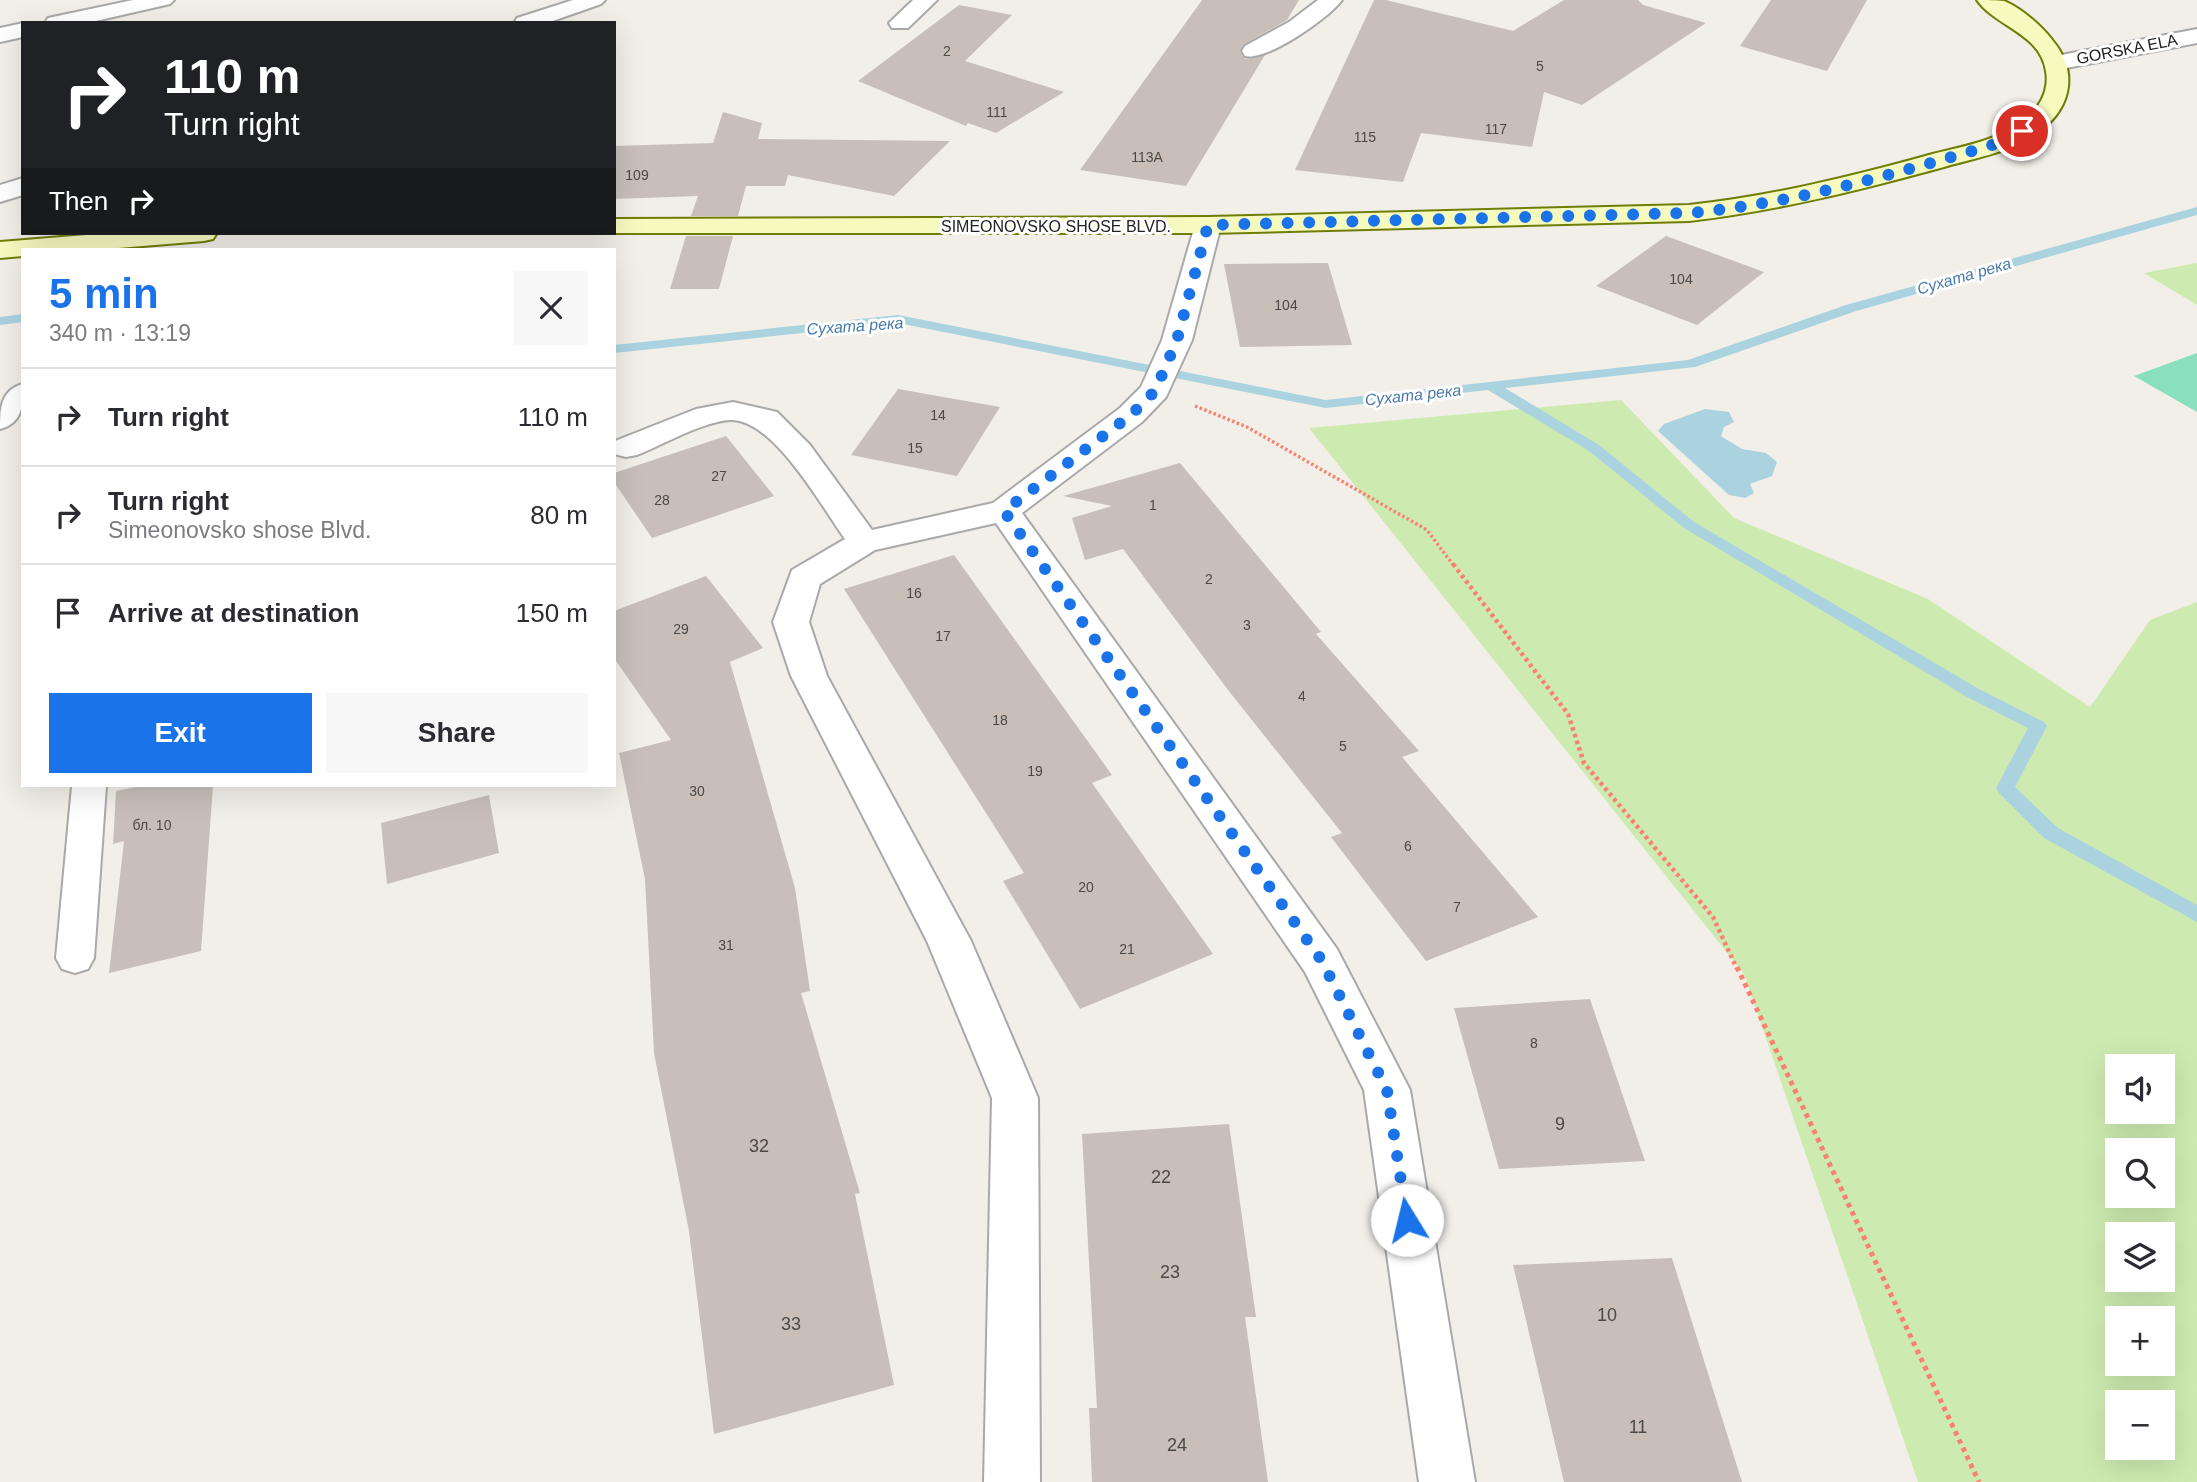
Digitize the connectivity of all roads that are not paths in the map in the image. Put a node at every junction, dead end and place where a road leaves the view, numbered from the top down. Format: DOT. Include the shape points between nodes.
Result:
graph roads {
  1 [pos="163,0"];
  2 [pos="521,0"];
  3 [pos="594,0"];
  4 [pos="926,0"];
  5 [pos="1331,0"];
  6 [pos="1988,0"];
  7 [pos="534,20"];
  8 [pos="65,21"];
  9 [pos="900,23"];
  10 [pos="21,31"];
  11 [pos="0,36"];
  12 [pos="2197,36"];
  13 [pos="1254,51"];
  14 [pos="2056,62"];
  15 [pos="21,187"];
  16 [pos="0,194"];
  17 [pos="1208,225"];
  18 [pos="616,227"];
  19 [pos="180,235"];
  20 [pos="21,248"];
  21 [pos="24,248"];
  22 [pos="0,250"];
  23 [pos="0,376"];
  24 [pos="21,381"];
  25 [pos="21,395"];
  26 [pos="0,421"];
  27 [pos="626,448"];
  28 [pos="1004,511"];
  29 [pos="864,542"];
  30 [pos="89,787"];
  31 [pos="75,958"];
  32 [pos="1012,1482"];
  33 [pos="1447,1482"];
  1 -- 8 [label="street"];
  2 -- 7 [label="street"];
  3 -- 7 [label="street"];
  4 -- 9 [label="street"];
  5 -- 13 [label="street" via="1297,27"];
  6 -- 14 [label="street" via="2023,24"];
  10 -- 11 [label="street"];
  12 -- 14 [label="street, GORSKA ELA"];
  14 -- 17 [label="street, SIMEONOVSKO SHOSE BLVD." via="2059,80 2054,100 2037,122 2006,141 1791,200 1689,213"];
  15 -- 16 [label="street"];
  17 -- 18 [label="street, SIMEONOVSKO SHOSE BLVD."];
  17 -- 28 [label="street" via="1177,340 1155,391 1131,415"];
  19 -- 21 [label="street"];
  20 -- 22 [label="street"];
  23 -- 24 [label="lane"];
  25 -- 26 [label="lane"];
  27 -- 29 [label="street" via="707,416 733,411 766,419 799,452"];
  28 -- 29 [label="street"];
  28 -- 33 [label="street" via="1322,961 1387,1090"];
  29 -- 32 [label="street" via="803,578 791,622 809,676 948,942 1015,1098"];
  30 -- 31 [label="lane"];
}
